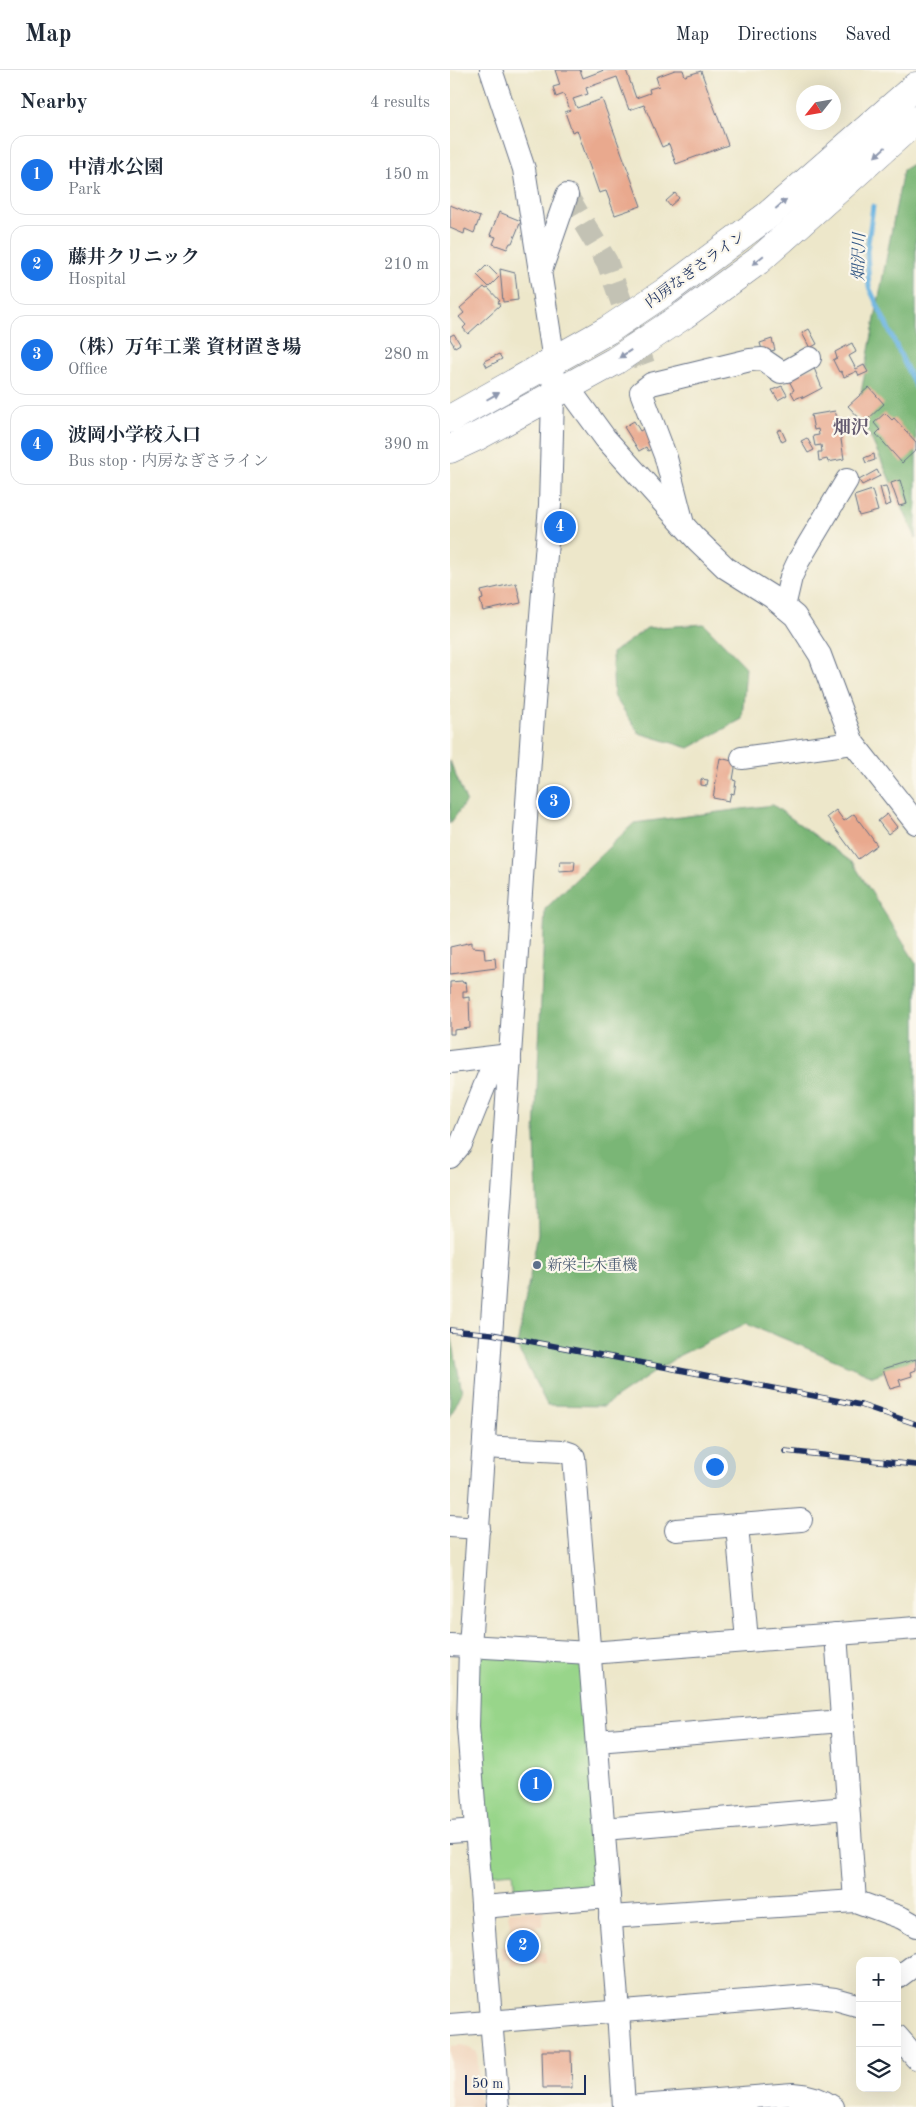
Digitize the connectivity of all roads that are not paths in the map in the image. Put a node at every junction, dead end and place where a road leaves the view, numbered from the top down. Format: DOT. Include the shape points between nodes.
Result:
graph roads {
  1 [pos="491,70"];
  2 [pos="916,86"];
  3 [pos="916,120"];
  4 [pos="567,195"];
  5 [pos="541,271"];
  6 [pos="810,358"];
  7 [pos="554,361"];
  8 [pos="560,390"];
  9 [pos="450,420"];
  10 [pos="450,449"];
  11 [pos="847,480"];
  12 [pos="684,527"];
  13 [pos="784,607"];
  14 [pos="853,744"];
  15 [pos="742,758"];
  16 [pos="916,823"];
  17 [pos="510,1058"];
  18 [pos="450,1062"];
  19 [pos="450,1157"];
  20 [pos="484,1447"];
  21 [pos="801,1520"];
  22 [pos="737,1525"];
  23 [pos="450,1526"];
  24 [pos="478,1528"];
  25 [pos="676,1530"];
  26 [pos="916,1628"];
  27 [pos="836,1634"];
  28 [pos="747,1641"];
  29 [pos="460,1646"];
  30 [pos="590,1654"];
  31 [pos="842,1721"];
  32 [pos="597,1741"];
  33 [pos="847,1808"];
  34 [pos="604,1829"];
  35 [pos="475,1830"];
  36 [pos="450,1832"];
  37 [pos="855,1901"];
  38 [pos="610,1907"];
  39 [pos="482,1908"];
  40 [pos="916,1926"];
  41 [pos="916,1964"];
  42 [pos="901,1975"];
  43 [pos="856,2005"];
  44 [pos="618,2011"];
  45 [pos="491,2022"];
  46 [pos="450,2025"];
  47 [pos="901,2041"];
  48 [pos="916,2058"];
  49 [pos="498,2107"];
  50 [pos="626,2107"];
  51 [pos="833,2107"];
  1 -- 5 [label="street" via="524,169"];
  7 -- 2 [label="highway, 内房なぎさライン, one-way" via="665,292 767,216"];
  3 -- 8 [label="highway, 内房なぎさライン, one-way" via="758,261 615,361"];
  4 -- 5 [label="street"];
  5 -- 7 [label="street"];
  6 -- 12 [label="street" via="781,372 762,359 750,360 651,384 641,392 666,458"];
  7 -- 8 [label="street"];
  9 -- 7 [label="highway, 内房なぎさライン, one-way"];
  8 -- 10 [label="highway, 内房なぎさライン"];
  8 -- 12 [label="street"];
  8 -- 17 [label="street" via="533,715"];
  11 -- 13 [label="street" via="799,560"];
  12 -- 13 [label="street" via="726,568"];
  13 -- 14 [label="street" via="795,616 820,656"];
  14 -- 15 [label="street"];
  14 -- 16 [label="street"];
  17 -- 18 [label="street"];
  17 -- 19 [label="street" via="491,1070 460,1144"];
  17 -- 20 [label="street"];
  20 -- 24 [label="street"];
  20 -- 30 [label="street" via="562,1451 574,1457"];
  21 -- 22 [label="street"];
  22 -- 25 [label="street"];
  22 -- 28 [label="street"];
  23 -- 24 [label="street"];
  24 -- 29 [label="street"];
  26 -- 27 [label="street"];
  27 -- 28 [label="street"];
  27 -- 31 [label="street"];
  28 -- 30 [label="street"];
  29 -- 30 [label="street"];
  29 -- 35 [label="street"];
  30 -- 32 [label="street"];
  31 -- 32 [label="street"];
  31 -- 33 [label="street"];
  32 -- 34 [label="street"];
  33 -- 34 [label="street"];
  33 -- 37 [label="street"];
  34 -- 38 [label="street"];
  35 -- 36 [label="street"];
  35 -- 39 [label="street"];
  37 -- 38 [label="street"];
  37 -- 40 [label="street"];
  38 -- 39 [label="street"];
  38 -- 44 [label="street"];
  39 -- 45 [label="street"];
  41 -- 42 [label="street"];
  43 -- 44 [label="street" via="809,1996"];
  44 -- 45 [label="street"];
  44 -- 50 [label="street"];
  45 -- 46 [label="street"];
  45 -- 49 [label="street"];
  47 -- 48 [label="street"];
  50 -- 51 [label="street" via="793,2094 824,2100"];
}
